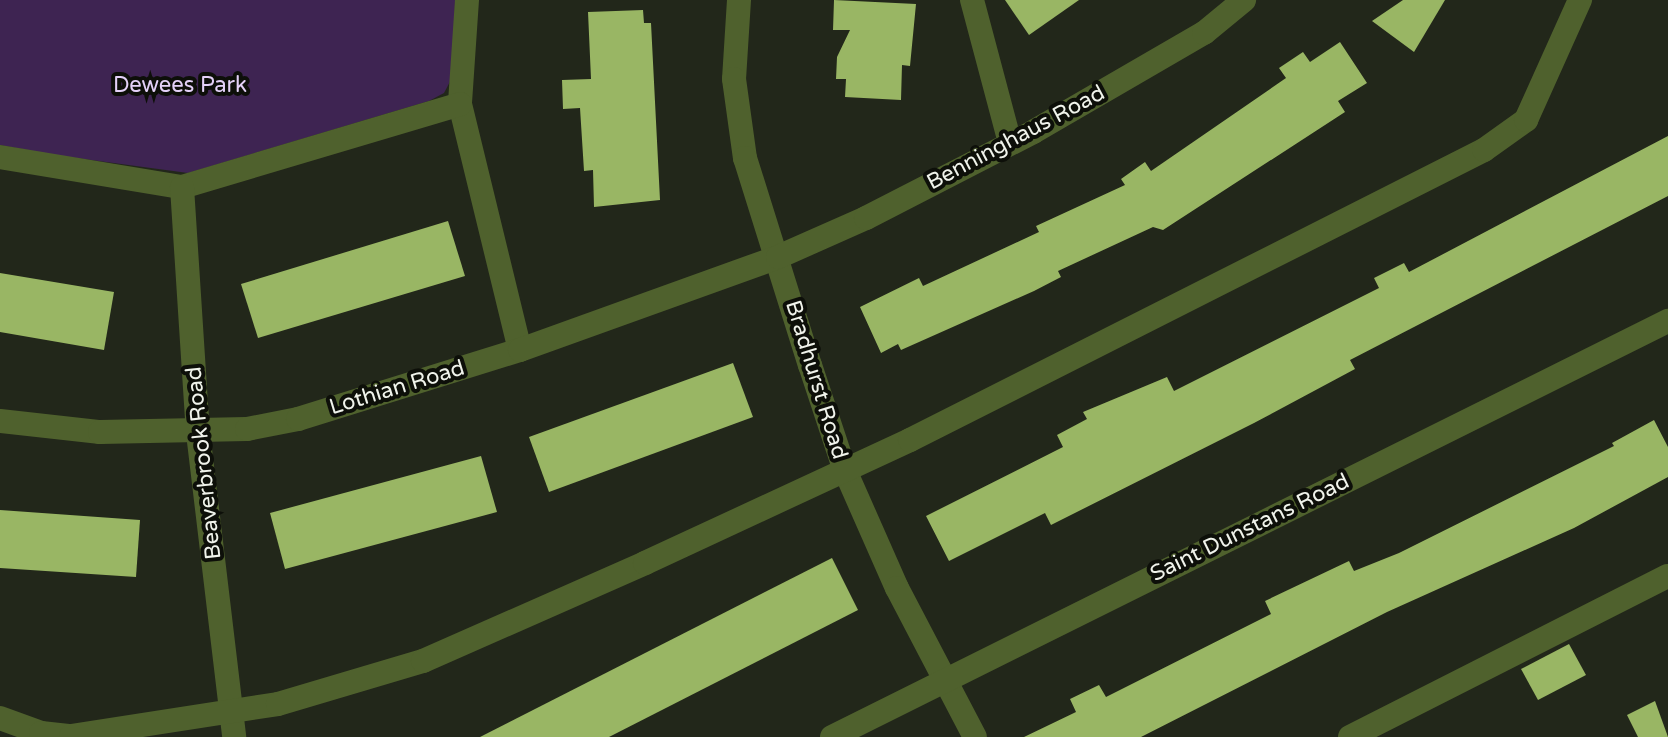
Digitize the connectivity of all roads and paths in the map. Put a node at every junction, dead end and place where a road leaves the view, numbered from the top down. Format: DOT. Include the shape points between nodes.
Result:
graph roads {
  1 [pos="467,0"];
  2 [pos="739,0"];
  3 [pos="972,0"];
  4 [pos="1244,0"];
  5 [pos="1580,0"];
  6 [pos="460,104"];
  7 [pos="1010,143"];
  8 [pos="0,157"];
  9 [pos="182,187"];
  10 [pos="778,257"];
  11 [pos="1668,321"];
  12 [pos="520,350"];
  13 [pos="0,421"];
  14 [pos="198,433"];
  15 [pos="844,468"];
  16 [pos="1668,576"];
  17 [pos="943,680"];
  18 [pos="0,718"];
  19 [pos="233,726"];
  20 [pos="832,737"];
  21 [pos="975,737"];
  22 [pos="1350,737"];
  1 -- 6 [label="street"];
  2 -- 10 [label="street, Bradhurst Road" via="734,79 745,158"];
  3 -- 7 [label="street"];
  4 -- 7 [label="street, Benninghaus Road" via="1204,33"];
  5 -- 15 [label="street" via="1526,120 1484,150 950,420"];
  6 -- 9 [label="street"];
  6 -- 12 [label="street"];
  7 -- 10 [label="street, Benninghaus Road"];
  8 -- 9 [label="street"];
  9 -- 14 [label="street, Beaverbrook Road"];
  10 -- 12 [label="street, Lothian Road"];
  10 -- 15 [label="street, Bradhurst Road"];
  11 -- 17 [label="street, Saint Dunstans Road"];
  12 -- 14 [label="street, Lothian Road" via="298,419"];
  13 -- 14 [label="street, Lothian Road" via="100,432"];
  14 -- 19 [label="street, Beaverbrook Road"];
  15 -- 17 [label="street, Bradhurst Road"];
  15 -- 19 [label="street" via="423,661"];
  16 -- 22 [label="street"];
  17 -- 20 [label="street, Saint Dunstans Road"];
  17 -- 21 [label="street, Bradhurst Road"];
  18 -- 19 [label="street" via="41,733 71,736"];
}
